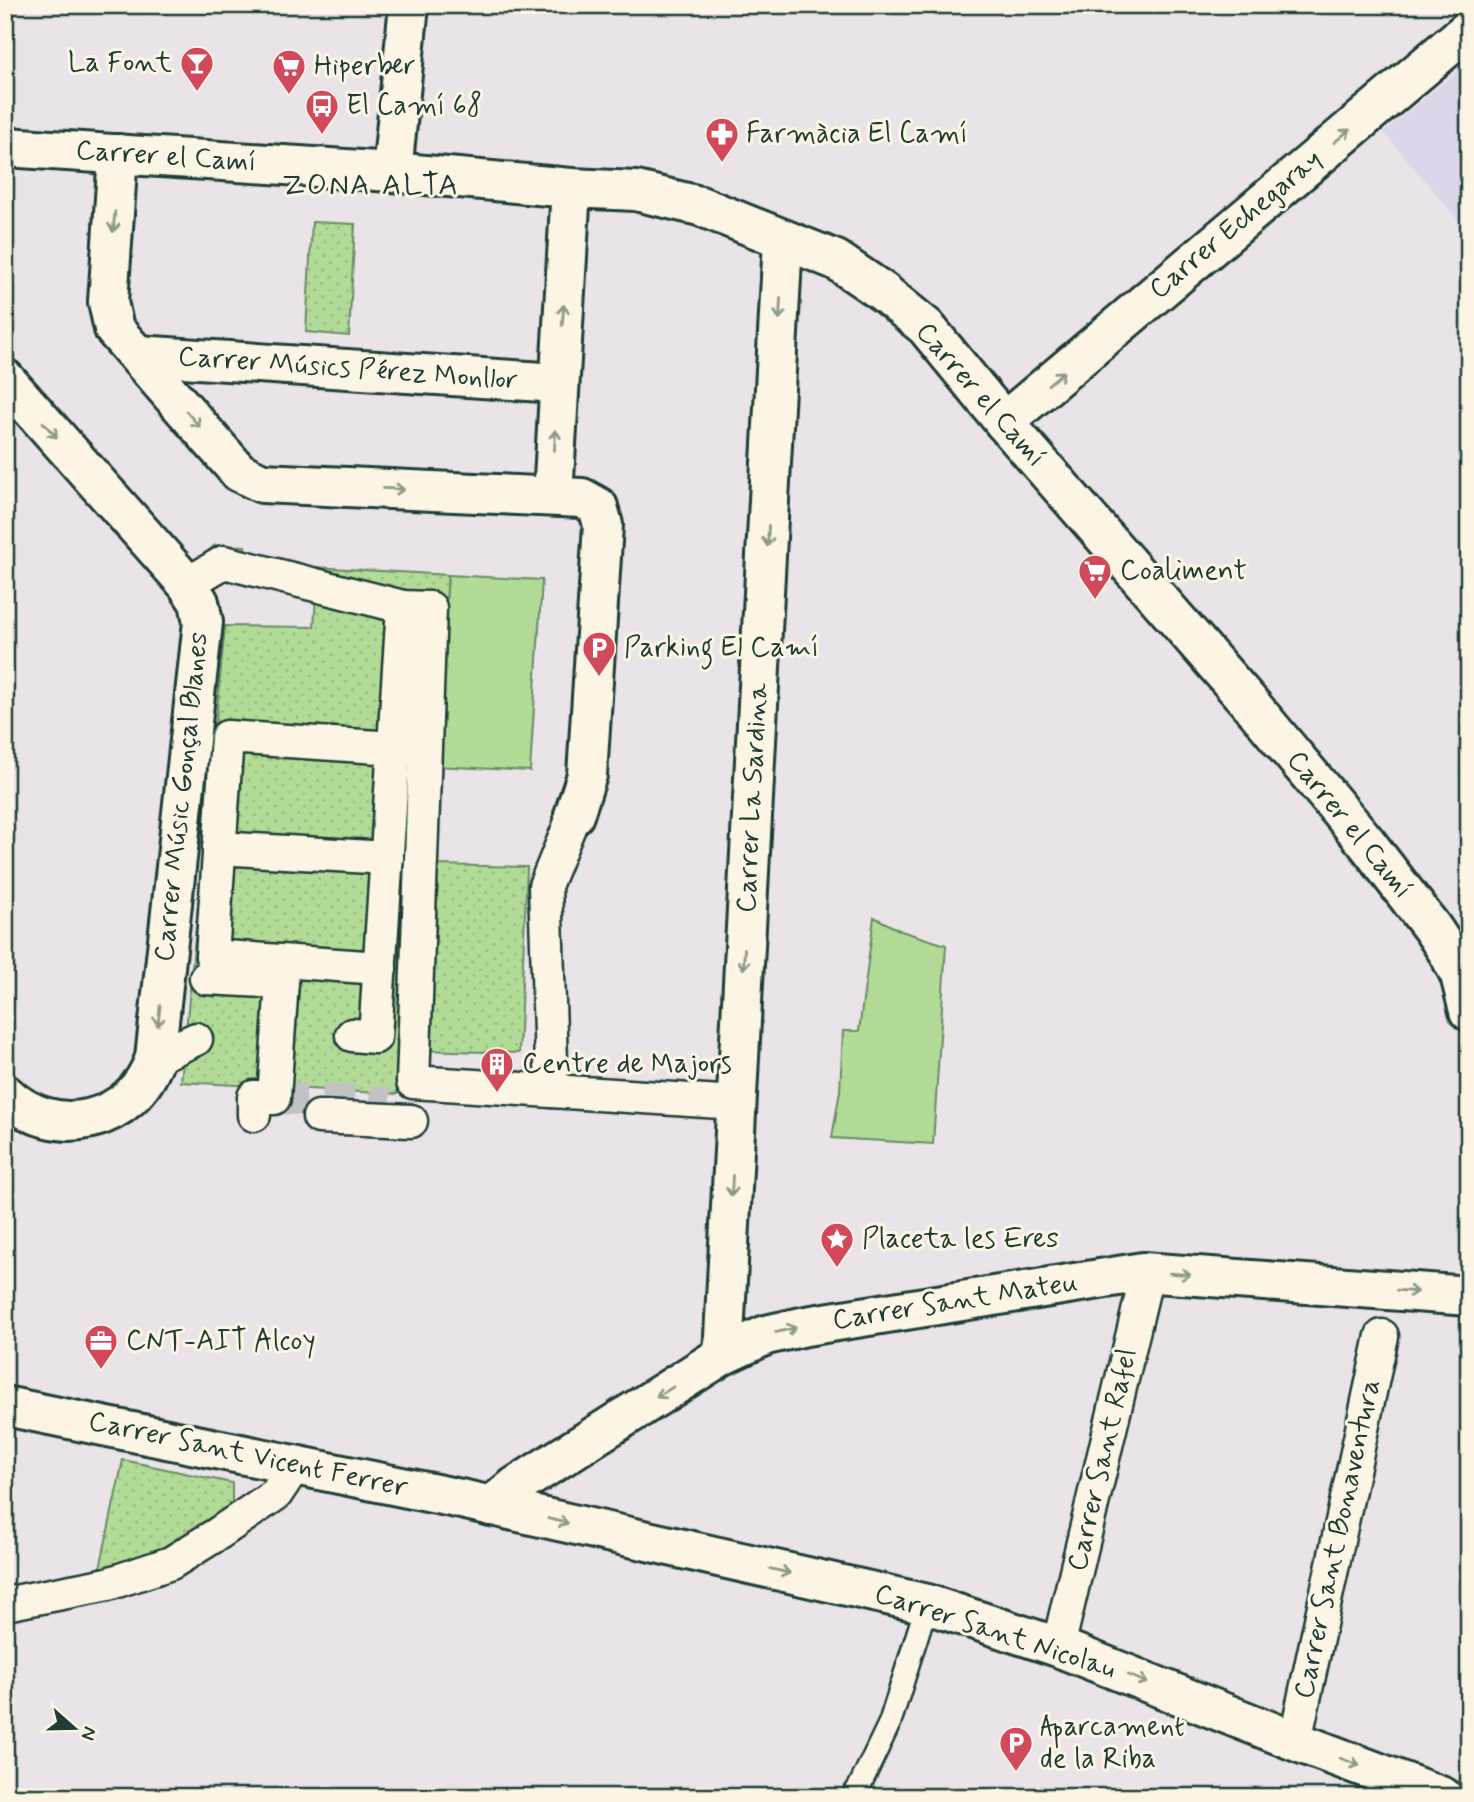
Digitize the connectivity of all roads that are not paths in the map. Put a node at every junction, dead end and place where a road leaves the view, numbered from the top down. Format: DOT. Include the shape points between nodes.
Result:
graph roads {
  1 [pos="409,5"];
  2 [pos="1469,29"];
  3 [pos="5,147"];
  4 [pos="118,154"];
  5 [pos="392,172"];
  6 [pos="571,188"];
  7 [pos="783,240"];
  8 [pos="138,355"];
  9 [pos="5,379"];
  10 [pos="558,383"];
  11 [pos="1004,422"];
  12 [pos="552,496"];
  13 [pos="187,584"];
  14 [pos="403,607"];
  15 [pos="394,748"];
  16 [pos="574,815"];
  17 [pos="219,848"];
  18 [pos="387,858"];
  19 [pos="380,968"];
  20 [pos="206,978"];
  21 [pos="1466,985"];
  22 [pos="352,1035"];
  23 [pos="196,1039"];
  24 [pos="155,1058"];
  25 [pos="552,1091"];
  26 [pos="5,1094"];
  27 [pos="736,1103"];
  28 [pos="254,1115"];
  29 [pos="319,1117"];
  30 [pos="411,1121"];
  31 [pos="1143,1272"];
  32 [pos="1469,1296"];
  33 [pos="1382,1336"];
  34 [pos="723,1355"];
  35 [pos="5,1406"];
  36 [pos="296,1464"];
  37 [pos="491,1506"];
  38 [pos="5,1604"];
  39 [pos="927,1604"];
  40 [pos="1058,1647"];
  41 [pos="1295,1741"];
  42 [pos="852,1797"];
  43 [pos="1443,1797"];
  1 -- 5 [label="street"];
  11 -- 2 [label="street, Carrer Echegaray, one-way"];
  3 -- 4 [label="street, Carrer el Camí"];
  4 -- 5 [label="street, Carrer el Camí"];
  4 -- 8 [label="street, Carrer Músics Pérez Monllor, one-way" via="108,302 114,329"];
  5 -- 6 [label="street, Carrer el Camí"];
  6 -- 7 [label="street, Carrer el Camí" via="636,191 687,203"];
  10 -- 6 [label="street, Carrer Músics Pérez Monllor, one-way"];
  7 -- 11 [label="street, Carrer el Camí" via="836,260 910,313 947,350"];
  7 -- 27 [label="street, Carrer La Sardina, one-way"];
  8 -- 10 [label="street, Carrer Músics Pérez Monllor"];
  8 -- 12 [label="street, Carrer Músics Pérez Monllor, one-way" via="239,472 262,483"];
  9 -- 13 [label="street, Carrer Músic Gonçal Blanes, one-way"];
  12 -- 10 [label="street, Carrer Músics Pérez Monllor, one-way"];
  11 -- 21 [label="street, Carrer el Camí" via="1366,842 1432,928"];
  12 -- 16 [label="street" via="582,498 598,507 603,525 587,775"];
  13 -- 14 [label="street" via="224,562"];
  13 -- 24 [label="street, Carrer Músic Gonçal Blanes, one-way" via="199,602 203,622"];
  14 -- 15 [label="street"];
  14 -- 25 [label="street" via="430,608 412,1083"];
  15 -- 17 [label="street" via="227,737"];
  15 -- 18 [label="street"];
  16 -- 25 [label="street" via="545,886"];
  17 -- 18 [label="street"];
  17 -- 19 [label="street" via="212,956"];
  18 -- 19 [label="street"];
  19 -- 22 [label="street" via="375,1037"];
  20 -- 28 [label="street" via="282,982 274,1098 254,1097"];
  23 -- 24 [label="street"];
  24 -- 26 [label="street, Carrer Músic Gonçal Blanes" via="141,1088 121,1107 93,1118 61,1122 33,1113"];
  25 -- 27 [label="street"];
  27 -- 34 [label="street, Carrer La Sardina, one-way"];
  29 -- 30 [label="street"];
  31 -- 32 [label="street, Carrer Sant Mateu, one-way"];
  34 -- 31 [label="street, Carrer Sant Mateu, one-way" via="766,1335 806,1325"];
  31 -- 40 [label="street, Carrer Sant Rafel" via="1143,1291"];
  33 -- 41 [label="street, Carrer Sant Bonaventura"];
  34 -- 37 [label="street, Carrer Sant Mateu, one-way"];
  35 -- 36 [label="street, Carrer Sant Vicent Ferrer"];
  36 -- 37 [label="street, Carrer Sant Vicent Ferrer"];
  36 -- 38 [label="street" via="276,1494 171,1563 108,1584"];
  37 -- 39 [label="street, Carrer Sant Nicolau, one-way"];
  39 -- 40 [label="street, Carrer Sant Nicolau"];
  39 -- 42 [label="lane" via="890,1723"];
  40 -- 41 [label="street, Carrer Sant Nicolau, one-way"];
  41 -- 43 [label="street, Carrer Sant Nicolau, one-way"];
}
